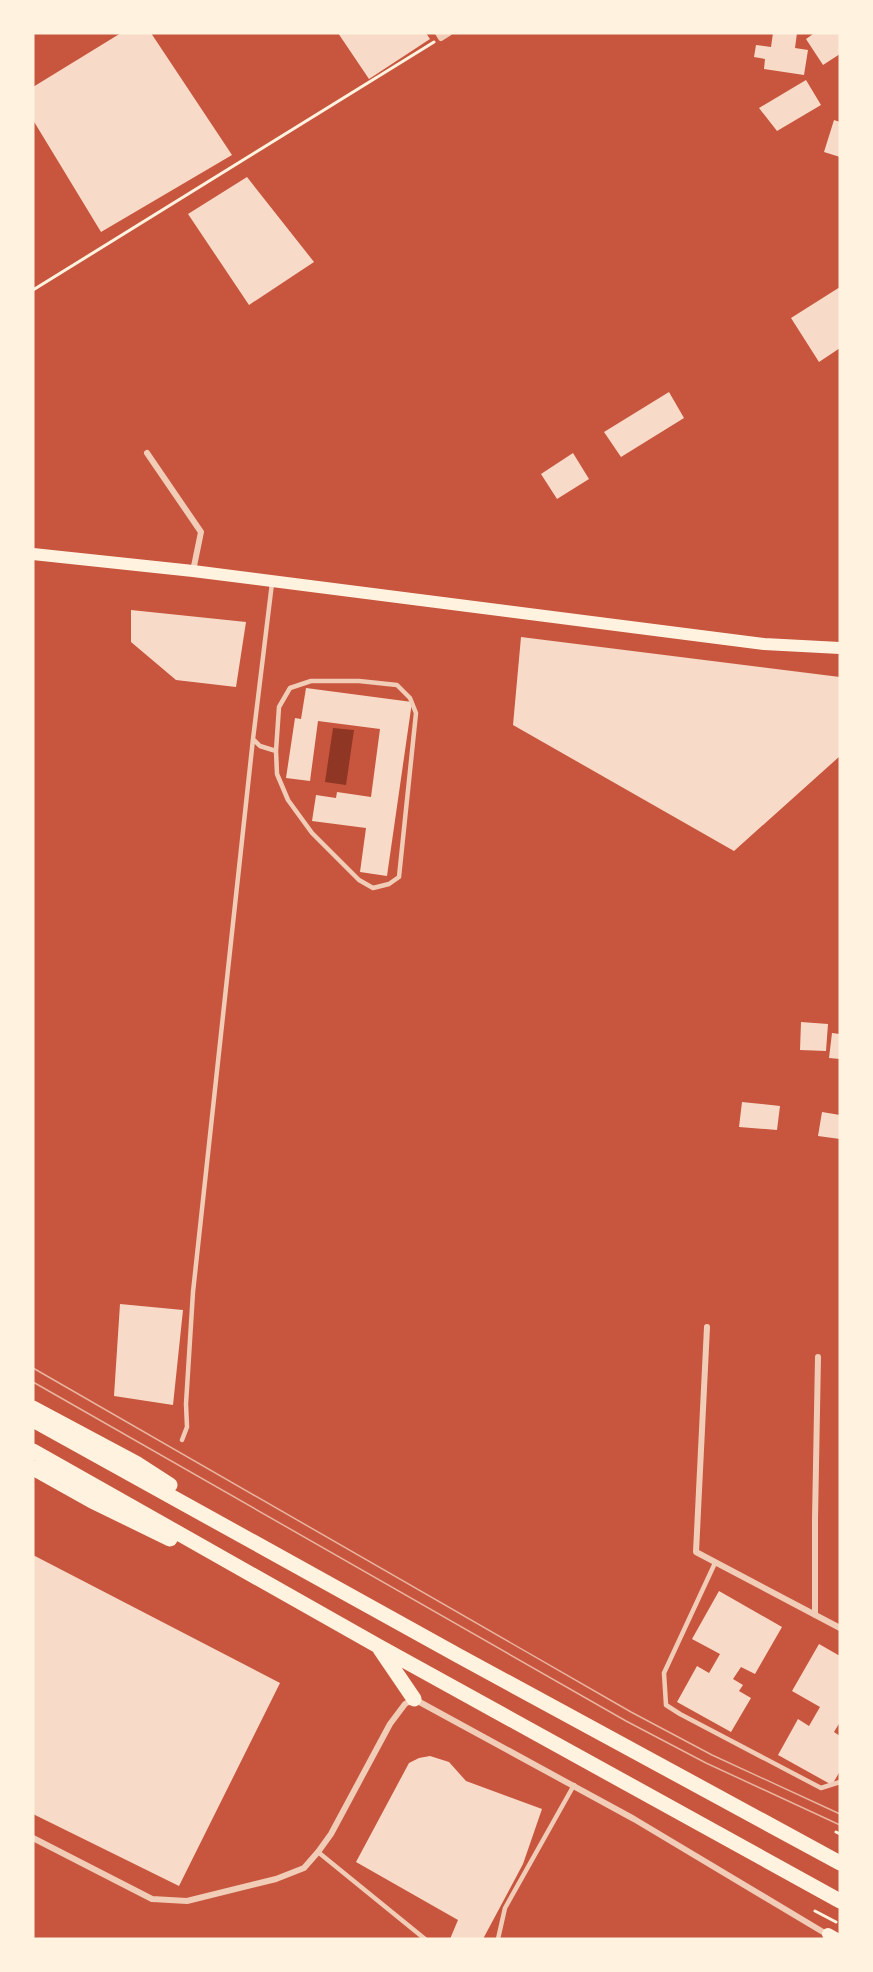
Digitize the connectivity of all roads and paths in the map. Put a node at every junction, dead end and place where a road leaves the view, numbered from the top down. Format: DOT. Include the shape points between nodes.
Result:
graph roads {
  1 [pos="449,33"];
  2 [pos="440,35"];
  3 [pos="33,290"];
  4 [pos="147,453"];
  5 [pos="33,554"];
  6 [pos="193,571"];
  7 [pos="272,581"];
  8 [pos="840,648"];
  9 [pos="253,739"];
  10 [pos="276,751"];
  11 [pos="707,1328"];
  12 [pos="819,1356"];
  13 [pos="33,1408"];
  14 [pos="33,1420"];
  15 [pos="182,1440"];
  16 [pos="33,1451"];
  17 [pos="33,1468"];
  18 [pos="715,1563"];
  19 [pos="318,1577"];
  20 [pos="308,1606"];
  21 [pos="815,1616"];
  22 [pos="840,1628"];
  23 [pos="378,1646"];
  24 [pos="414,1699"];
  25 [pos="840,1782"];
  26 [pos="574,1785"];
  27 [pos="33,1838"];
  28 [pos="318,1852"];
  29 [pos="840,1863"];
  30 [pos="840,1901"];
  31 [pos="815,1911"];
  32 [pos="840,1924"];
  33 [pos="831,1937"];
  34 [pos="425,1939"];
  35 [pos="498,1939"];
  1 -- 2 [label="street"];
  2 -- 3 [label="path"];
  4 -- 6 [label="street" via="201,532"];
  5 -- 6 [label="main road"];
  6 -- 7 [label="main road"];
  7 -- 8 [label="main road" via="764,644"];
  7 -- 9 [label="lane"];
  9 -- 10 [label="lane"];
  9 -- 15 [label="lane"];
  10 -- 10 [label="lane" via="277,774 288,800 312,833 359,880 373,888 399,877 416,713 410,698 397,685 359,681 311,681 290,688 279,707"];
  11 -- 18 [label="street" via="696,1552"];
  12 -- 21 [label="street"];
  13 -- 19 [label="highway" via="136,1463"];
  14 -- 19 [label="highway"];
  16 -- 20 [label="highway"];
  17 -- 20 [label="highway" via="92,1501"];
  18 -- 21 [label="street"];
  18 -- 25 [label="lane" via="664,1673 666,1704 821,1788"];
  19 -- 29 [label="highway"];
  20 -- 23 [label="highway"];
  21 -- 22 [label="street"];
  23 -- 24 [label="highway"];
  23 -- 30 [label="highway"];
  24 -- 26 [label="street"];
  24 -- 28 [label="street" via="405,1704 390,1724"];
  26 -- 33 [label="street"];
  26 -- 35 [label="lane" via="505,1908"];
  27 -- 28 [label="street" via="152,1899 187,1901 276,1879 304,1868"];
  28 -- 34 [label="lane"];
  31 -- 32 [label="path"];
}
